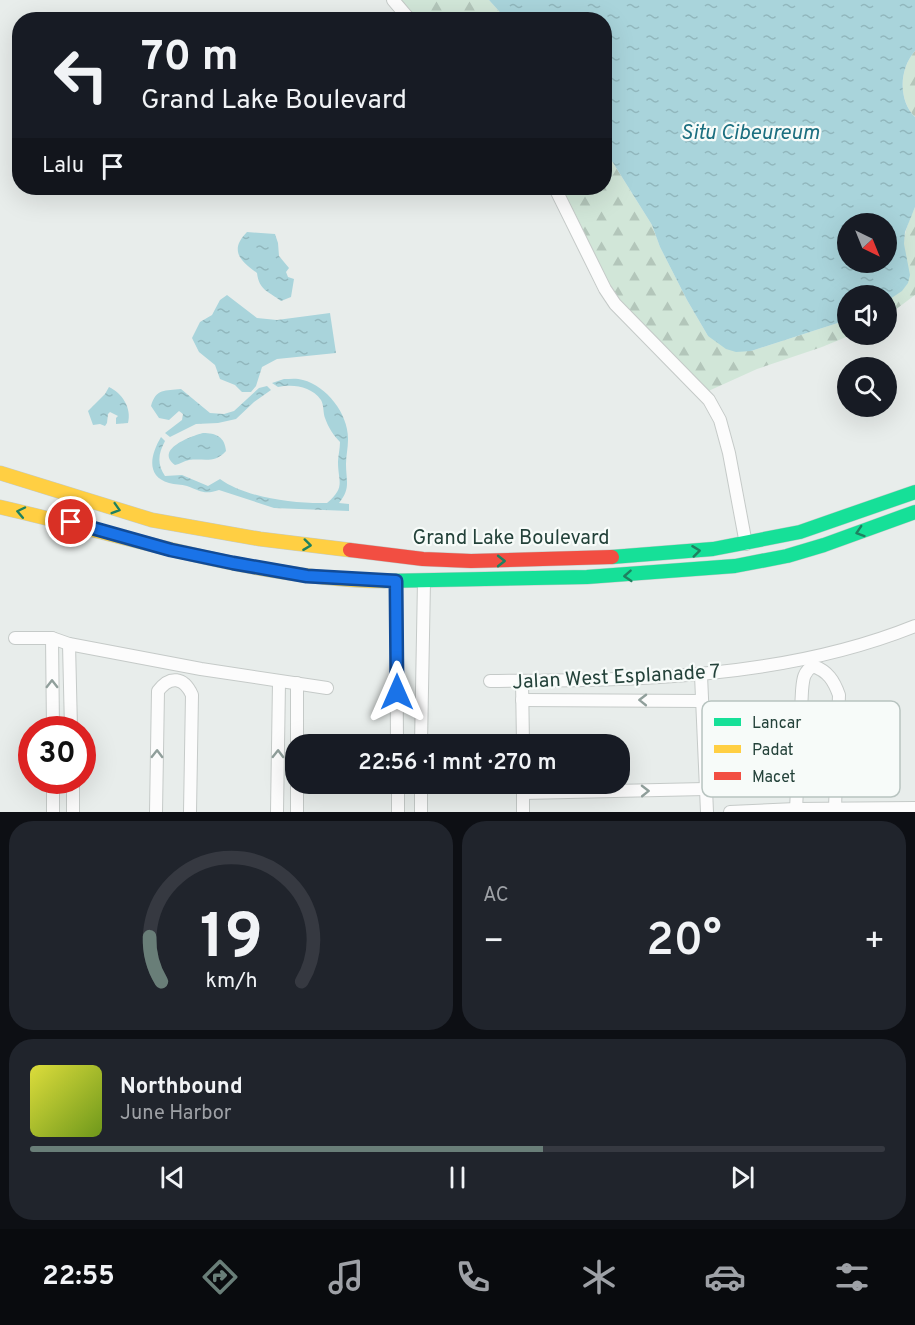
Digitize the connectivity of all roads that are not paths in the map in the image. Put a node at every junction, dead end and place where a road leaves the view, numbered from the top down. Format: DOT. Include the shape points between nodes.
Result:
graph roads {
  1 [pos="393,0"];
  2 [pos="403,12"];
  3 [pos="558,195"];
  4 [pos="0,473"];
  5 [pos="915,492"];
  6 [pos="0,507"];
  7 [pos="915,512"];
  8 [pos="746,544"];
  9 [pos="453,560"];
  10 [pos="359,565"];
  11 [pos="396,581"];
  12 [pos="454,581"];
  13 [pos="424,582"];
  14 [pos="915,626"];
  15 [pos="15,638"];
  16 [pos="52,638"];
  17 [pos="69,644"];
  18 [pos="701,675"];
  19 [pos="490,681"];
  20 [pos="522,681"];
  21 [pos="279,682"];
  22 [pos="297,683"];
  23 [pos="327,688"];
  24 [pos="522,700"];
  25 [pos="701,701"];
  26 [pos="801,701"];
  27 [pos="839,701"];
  28 [pos="53,716"];
  29 [pos="71,716"];
  30 [pos="702,723"];
  31 [pos="297,734"];
  32 [pos="397,734"];
  33 [pos="421,734"];
  34 [pos="523,734"];
  35 [pos="630,789"];
  36 [pos="702,789"];
  37 [pos="53,794"];
  38 [pos="73,794"];
  39 [pos="297,794"];
  40 [pos="398,794"];
  41 [pos="421,794"];
  42 [pos="523,794"];
  43 [pos="706,797"];
  44 [pos="797,797"];
  45 [pos="835,797"];
  46 [pos="796,808"];
  47 [pos="835,808"];
  48 [pos="915,808"];
  49 [pos="819,810"];
  50 [pos="53,812"];
  51 [pos="74,812"];
  52 [pos="156,812"];
  53 [pos="190,812"];
  54 [pos="277,812"];
  55 [pos="297,812"];
  56 [pos="399,812"];
  57 [pos="421,812"];
  58 [pos="523,812"];
  59 [pos="707,812"];
  60 [pos="730,812"];
  1 -- 2 [label="street"];
  3 -- 8 [label="street" via="615,304 709,400 720,420"];
  4 -- 10 [label="street, Grand Lake Boulevard, one-way" via="152,520 260,539"];
  5 -- 8 [label="street, Grand Lake Boulevard" via="800,532"];
  10 -- 6 [label="street, Grand Lake Boulevard, one-way" via="307,576 171,550"];
  7 -- 12 [label="street, Grand Lake Boulevard, one-way" via="805,551 724,567 629,576"];
  9 -- 8 [label="street, Grand Lake Boulevard, one-way" via="620,557"];
  9 -- 10 [label="street, Grand Lake Boulevard"];
  9 -- 12 [label="street"];
  10 -- 11 [label="street, Grand Lake Boulevard"];
  11 -- 13 [label="street, Grand Lake Boulevard"];
  11 -- 32 [label="street"];
  12 -- 13 [label="street, Grand Lake Boulevard"];
  13 -- 33 [label="street"];
  14 -- 18 [label="street, Jalan West Esplanade 7" via="858,646 795,661"];
  15 -- 16 [label="street"];
  16 -- 17 [label="street"];
  28 -- 16 [label="street, one-way"];
  17 -- 21 [label="street"];
  17 -- 29 [label="street"];
  18 -- 20 [label="street, Jalan West Esplanade 7"];
  18 -- 25 [label="street"];
  19 -- 20 [label="street, Jalan West Esplanade 7"];
  20 -- 24 [label="street"];
  21 -- 22 [label="street"];
  54 -- 21 [label="street, one-way"];
  22 -- 23 [label="street"];
  22 -- 31 [label="street"];
  25 -- 24 [label="street, one-way"];
  24 -- 34 [label="street"];
  25 -- 30 [label="street"];
  26 -- 27 [label="street" via="804,675 813,666 832,678"];
  35 -- 36 [label="street, one-way"];
  37 -- 50 [label="street"];
  38 -- 51 [label="street"];
  39 -- 55 [label="street"];
  40 -- 56 [label="street"];
  41 -- 57 [label="street"];
  42 -- 58 [label="street"];
  43 -- 59 [label="street"];
  44 -- 46 [label="street"];
  45 -- 47 [label="street"];
  46 -- 49 [label="street"];
  46 -- 60 [label="street"];
  47 -- 48 [label="street"];
  47 -- 49 [label="street"];
  52 -- 53 [label="street, one-way" via="158,691 168,681 176,680 188,687 192,695"];
}
